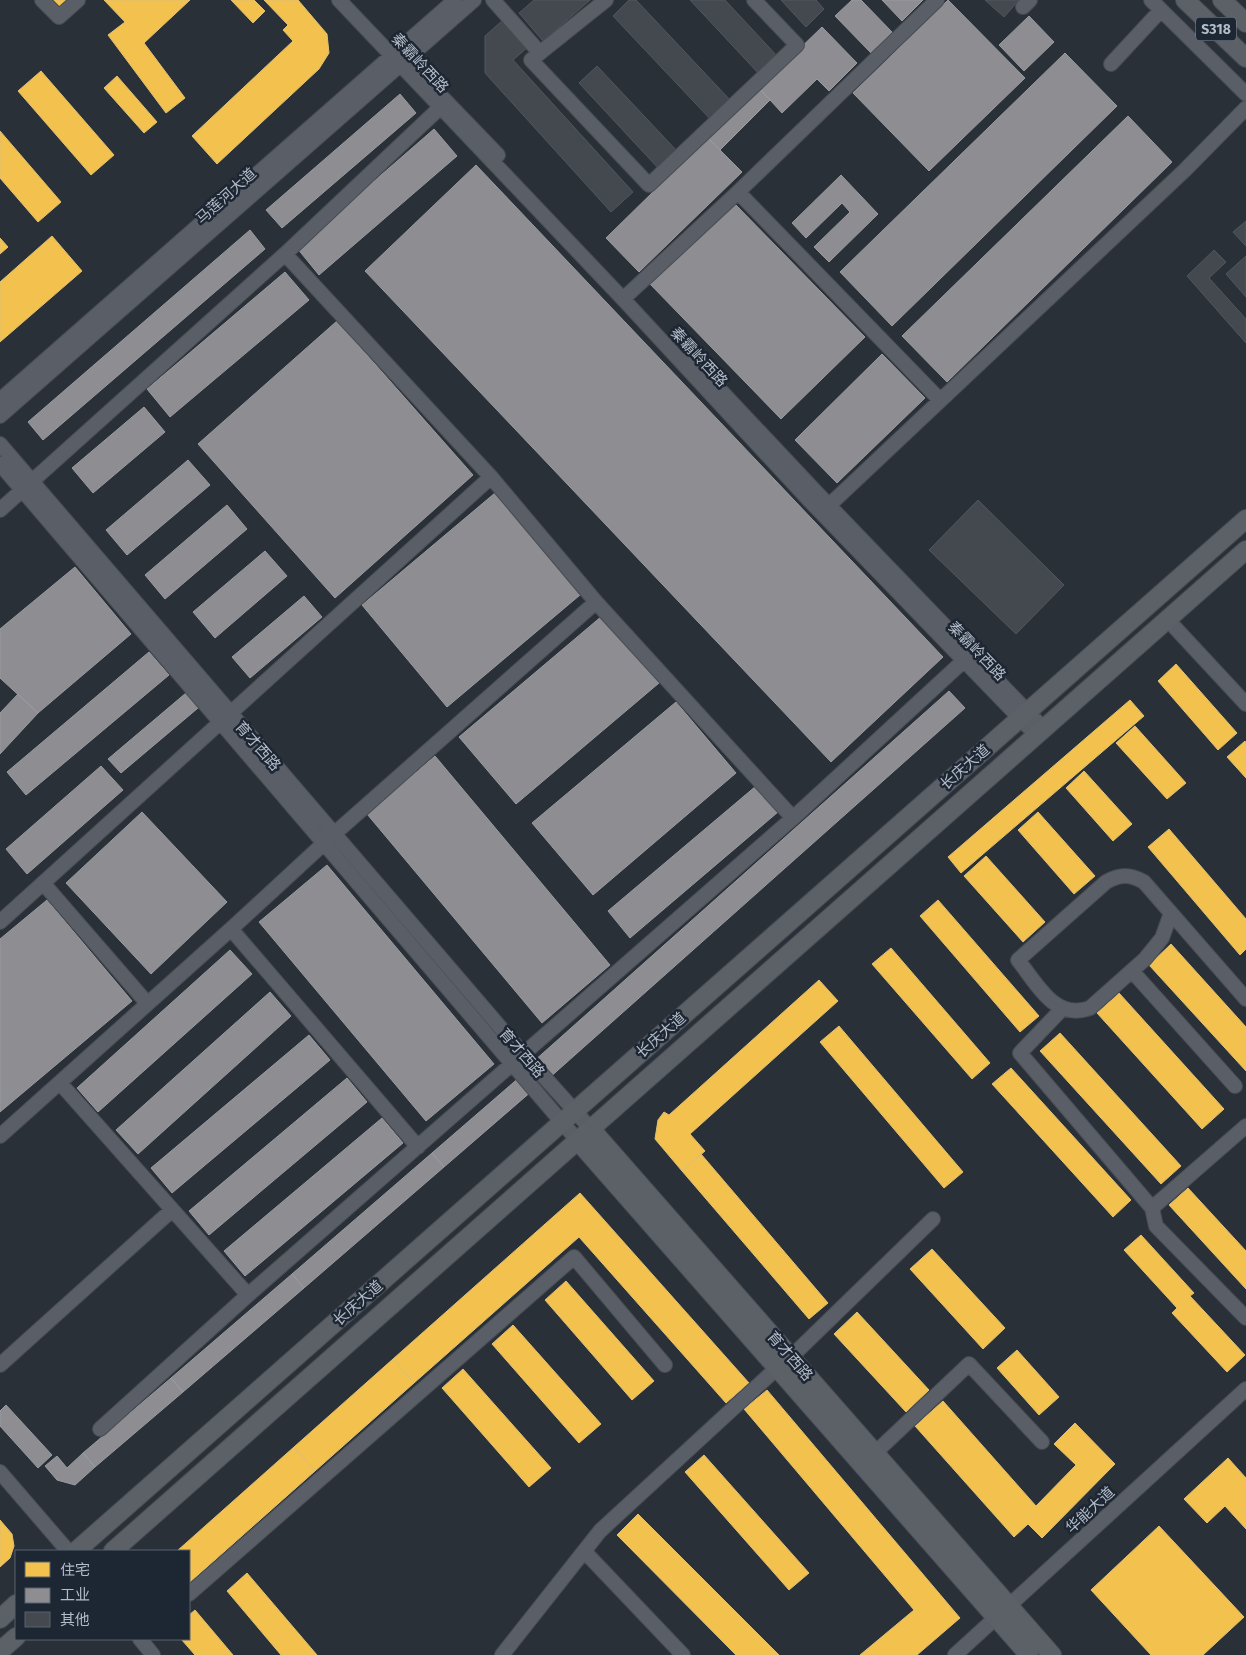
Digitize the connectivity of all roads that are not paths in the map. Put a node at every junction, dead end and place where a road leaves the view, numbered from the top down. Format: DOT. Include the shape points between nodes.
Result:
graph roads {
  1 [pos="42,0"];
  2 [pos="78,0"];
  3 [pos="339,0"];
  4 [pos="347,0"];
  5 [pos="454,0"];
  6 [pos="474,0"];
  7 [pos="493,0"];
  8 [pos="606,0"];
  9 [pos="754,0"];
  10 [pos="937,0"];
  11 [pos="1185,0"];
  12 [pos="1222,0"];
  13 [pos="1156,5"];
  14 [pos="1246,23"];
  15 [pos="540,53"];
  16 [pos="398,58"];
  17 [pos="1246,58"];
  18 [pos="1111,64"];
  19 [pos="1246,94"];
  20 [pos="443,105"];
  21 [pos="1246,108"];
  22 [pos="738,192"];
  23 [pos="284,254"];
  24 [pos="626,296"];
  25 [pos="0,400"];
  26 [pos="940,400"];
  27 [pos="0,416"];
  28 [pos="0,444"];
  29 [pos="0,464"];
  30 [pos="491,477"];
  31 [pos="27,485"];
  32 [pos="825,509"];
  33 [pos="0,510"];
  34 [pos="1246,518"];
  35 [pos="1246,550"];
  36 [pos="596,602"];
  37 [pos="1168,619"];
  38 [pos="967,658"];
  39 [pos="1246,704"];
  40 [pos="1024,715"];
  41 [pos="225,716"];
  42 [pos="1040,732"];
  43 [pos="793,818"];
  44 [pos="329,838"];
  45 [pos="44,883"];
  46 [pos="1171,912"];
  47 [pos="0,922"];
  48 [pos="231,929"];
  49 [pos="1132,971"];
  50 [pos="1246,1000"];
  51 [pos="147,1003"];
  52 [pos="1062,1009"];
  53 [pos="518,1059"];
  54 [pos="60,1083"];
  55 [pos="1235,1086"];
  56 [pos="568,1116"];
  57 [pos="1246,1126"];
  58 [pos="591,1129"];
  59 [pos="0,1136"];
  60 [pos="578,1141"];
  61 [pos="418,1147"];
  62 [pos="1152,1208"];
  63 [pos="172,1210"];
  64 [pos="933,1219"];
  65 [pos="248,1295"];
  66 [pos="1246,1318"];
  67 [pos="791,1356"];
  68 [pos="0,1365"];
  69 [pos="665,1365"];
  70 [pos="777,1368"];
  71 [pos="1246,1389"];
  72 [pos="1246,1402"];
  73 [pos="100,1428"];
  74 [pos="1042,1442"];
  75 [pos="875,1453"];
  76 [pos="0,1472"];
  77 [pos="67,1550"];
  78 [pos="77,1550"];
  79 [pos="114,1550"];
  80 [pos="584,1551"];
  81 [pos="190,1593"];
  82 [pos="15,1605"];
  83 [pos="1006,1615"];
  84 [pos="0,1619"];
  85 [pos="15,1638"];
  86 [pos="141,1640"];
  87 [pos="0,1651"];
  88 [pos="153,1655"];
  89 [pos="502,1655"];
  90 [pos="683,1655"];
  91 [pos="955,1655"];
  92 [pos="968,1655"];
  93 [pos="1029,1655"];
  94 [pos="1052,1655"];
  1 -- 2 [label="street" via="59,17"];
  3 -- 16 [label="street, 秦霸岭西路"];
  4 -- 16 [label="street, 秦霸岭西路"];
  5 -- 16 [label="street, 马莲河大道"];
  6 -- 16 [label="street, 马莲河大道"];
  7 -- 15 [label="street"];
  8 -- 15 [label="street"];
  9 -- 15 [label="street" via="798,45 650,185 531,60"];
  10 -- 22 [label="street"];
  11 -- 17 [label="main road, S318"];
  12 -- 14 [label="main road, S318"];
  13 -- 18 [label="street"];
  13 -- 19 [label="street"];
  16 -- 20 [label="street, 秦霸岭西路"];
  16 -- 25 [label="street, 马莲河大道"];
  16 -- 27 [label="street, 马莲河大道"];
  20 -- 23 [label="street"];
  20 -- 24 [label="street, 秦霸岭西路"];
  21 -- 26 [label="street" via="1185,170"];
  22 -- 24 [label="street"];
  22 -- 26 [label="street"];
  23 -- 30 [label="street"];
  23 -- 31 [label="street"];
  24 -- 32 [label="street, 秦霸岭西路"];
  26 -- 32 [label="street"];
  28 -- 31 [label="street, 育才西路"];
  29 -- 31 [label="street, 育才西路"];
  30 -- 36 [label="street"];
  30 -- 41 [label="street"];
  31 -- 33 [label="street"];
  31 -- 41 [label="street, 育才西路"];
  32 -- 38 [label="street, 秦霸岭西路"];
  34 -- 40 [label="main road, 长庆大道"];
  35 -- 37 [label="main road, 长庆大道"];
  36 -- 43 [label="street"];
  36 -- 44 [label="street"];
  37 -- 39 [label="street"];
  37 -- 42 [label="main road, 长庆大道"];
  38 -- 40 [label="street, 秦霸岭西路"];
  38 -- 43 [label="street"];
  40 -- 42 [label="street, 秦霸岭西路"];
  40 -- 56 [label="main road, 长庆大道"];
  41 -- 44 [label="street, 育才西路"];
  41 -- 45 [label="street"];
  42 -- 58 [label="main road, 长庆大道"];
  43 -- 53 [label="street"];
  44 -- 48 [label="street"];
  44 -- 53 [label="street, 育才西路"];
  45 -- 47 [label="street"];
  45 -- 51 [label="street"];
  46 -- 49 [label="street" via="1162,938"];
  46 -- 50 [label="street"];
  46 -- 52 [label="street" via="1144,882 1130,876 1115,877 1018,960 1053,1004"];
  48 -- 51 [label="street"];
  48 -- 61 [label="street"];
  49 -- 52 [label="street" via="1090,1008 1081,1011"];
  49 -- 55 [label="street"];
  51 -- 54 [label="street"];
  52 -- 62 [label="street" via="1020,1053"];
  53 -- 56 [label="street, 育才西路"];
  53 -- 61 [label="street"];
  54 -- 59 [label="street"];
  54 -- 63 [label="street"];
  56 -- 58 [label="street, 育才西路"];
  56 -- 60 [label="street, 育才西路"];
  56 -- 78 [label="main road, 长庆大道"];
  57 -- 62 [label="street"];
  58 -- 60 [label="main road, 长庆大道"];
  58 -- 67 [label="main road, 育才西路"];
  60 -- 70 [label="main road, 育才西路"];
  60 -- 79 [label="main road, 长庆大道"];
  61 -- 65 [label="street"];
  62 -- 66 [label="street" via="1156,1226"];
  63 -- 65 [label="street"];
  63 -- 68 [label="street"];
  64 -- 67 [label="street"];
  65 -- 73 [label="street"];
  67 -- 75 [label="main road, 育才西路"];
  69 -- 81 [label="street" via="574,1257"];
  70 -- 80 [label="street" via="600,1531"];
  70 -- 83 [label="main road, 育才西路"];
  71 -- 83 [label="street, 华能大道"];
  72 -- 83 [label="street, 华能大道"];
  74 -- 75 [label="street" via="969,1364"];
  75 -- 83 [label="main road, 育才西路"];
  76 -- 77 [label="street"];
  80 -- 89 [label="street"];
  80 -- 90 [label="street"];
  82 -- 84 [label="main road"];
  83 -- 91 [label="street, 华能大道"];
  83 -- 92 [label="street, 华能大道"];
  83 -- 93 [label="main road, 育才西路"];
  83 -- 94 [label="main road, 育才西路"];
  85 -- 87 [label="main road"];
  86 -- 88 [label="street"];
}
